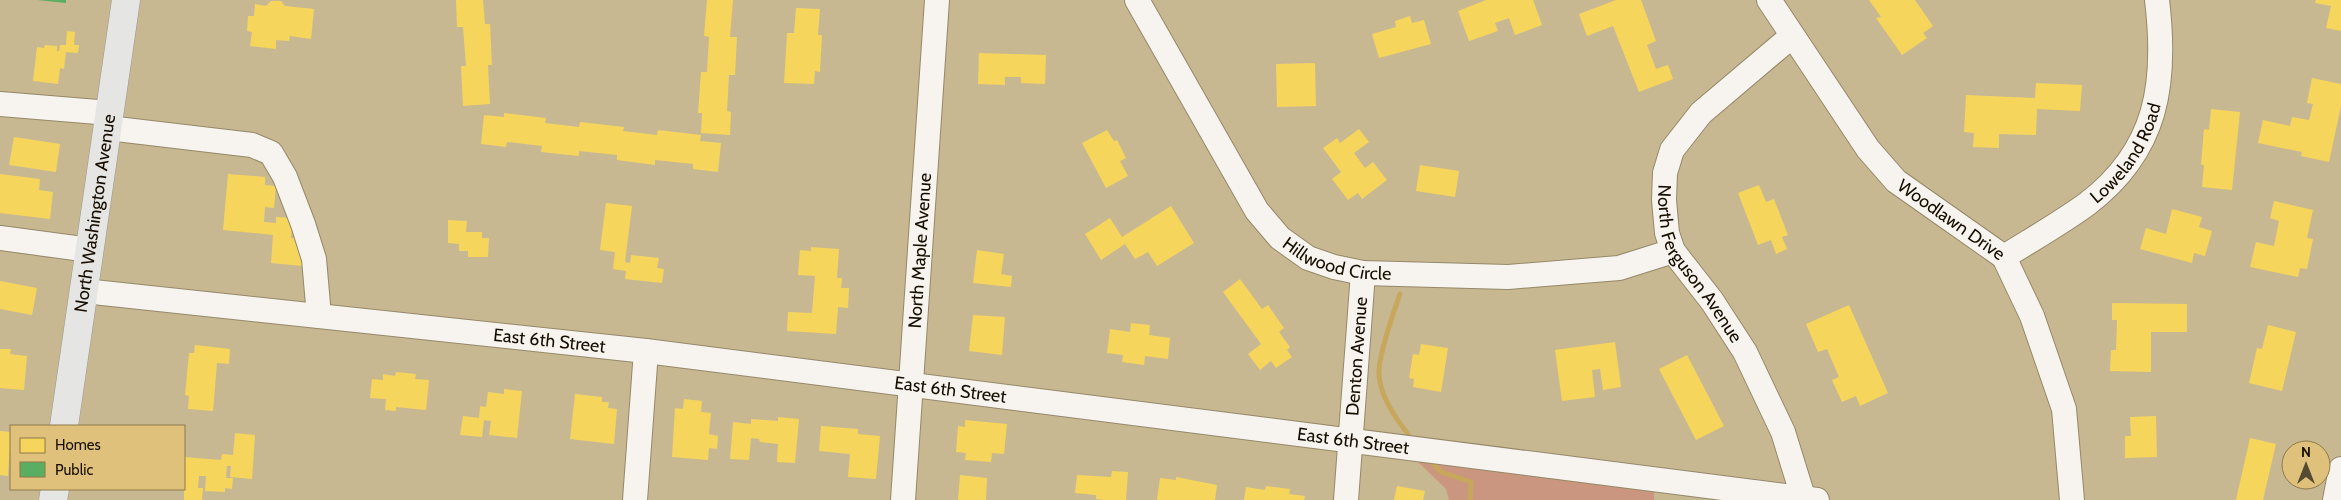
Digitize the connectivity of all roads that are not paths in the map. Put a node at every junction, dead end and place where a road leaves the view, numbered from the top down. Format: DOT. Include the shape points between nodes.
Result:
graph roads {
  1 [pos="126,0"];
  2 [pos="937,0"];
  3 [pos="1137,0"];
  4 [pos="1769,0"];
  5 [pos="2157,0"];
  6 [pos="1792,36"];
  7 [pos="0,104"];
  8 [pos="109,120"];
  9 [pos="0,238"];
  10 [pos="90,250"];
  11 [pos="1673,251"];
  12 [pos="2004,257"];
  13 [pos="1363,273"];
  14 [pos="84,291"];
  15 [pos="319,316"];
  16 [pos="646,351"];
  17 [pos="912,383"];
  18 [pos="64,425"];
  19 [pos="1350,439"];
  20 [pos="2341,469"];
  21 [pos="1808,499"];
  22 [pos="635,500"];
  23 [pos="903,500"];
  24 [pos="1346,500"];
  25 [pos="2072,500"];
  26 [pos="2335,500"];
  1 -- 8 [label="main road, North Washington Avenue"];
  2 -- 17 [label="street, North Maple Avenue"];
  3 -- 13 [label="street, Hillwood Circle" via="1257,211 1280,238 1308,258"];
  4 -- 6 [label="street, Woodlawn Drive"];
  5 -- 12 [label="street, Loweland Road" via="2162,38 2159,90 2149,124 2128,164 2088,203"];
  6 -- 11 [label="street, North Ferguson Avenue" via="1700,113 1672,150 1665,173 1664,200 1667,233"];
  6 -- 12 [label="street, Woodlawn Drive" via="1868,149 1896,181"];
  7 -- 8 [label="street"];
  8 -- 10 [label="main road, North Washington Avenue"];
  8 -- 15 [label="street" via="252,145 271,154 285,178 314,259"];
  9 -- 10 [label="street"];
  10 -- 14 [label="main road, North Washington Avenue"];
  11 -- 13 [label="street, Hillwood Circle" via="1619,268 1517,276"];
  11 -- 21 [label="street, North Ferguson Avenue" via="1712,301 1745,352 1783,432"];
  12 -- 25 [label="street, Woodlawn Drive" via="2032,316 2064,408"];
  13 -- 19 [label="street, Denton Avenue"];
  14 -- 15 [label="street, East 6th Street"];
  14 -- 18 [label="main road, North Washington Avenue"];
  15 -- 16 [label="street, East 6th Street"];
  16 -- 17 [label="street, East 6th Street"];
  16 -- 22 [label="street"];
  17 -- 19 [label="street, East 6th Street"];
  17 -- 23 [label="street, North Maple Avenue"];
  19 -- 21 [label="street, East 6th Street"];
  19 -- 24 [label="street, Denton Avenue"];
  20 -- 26 [label="street"];
}
